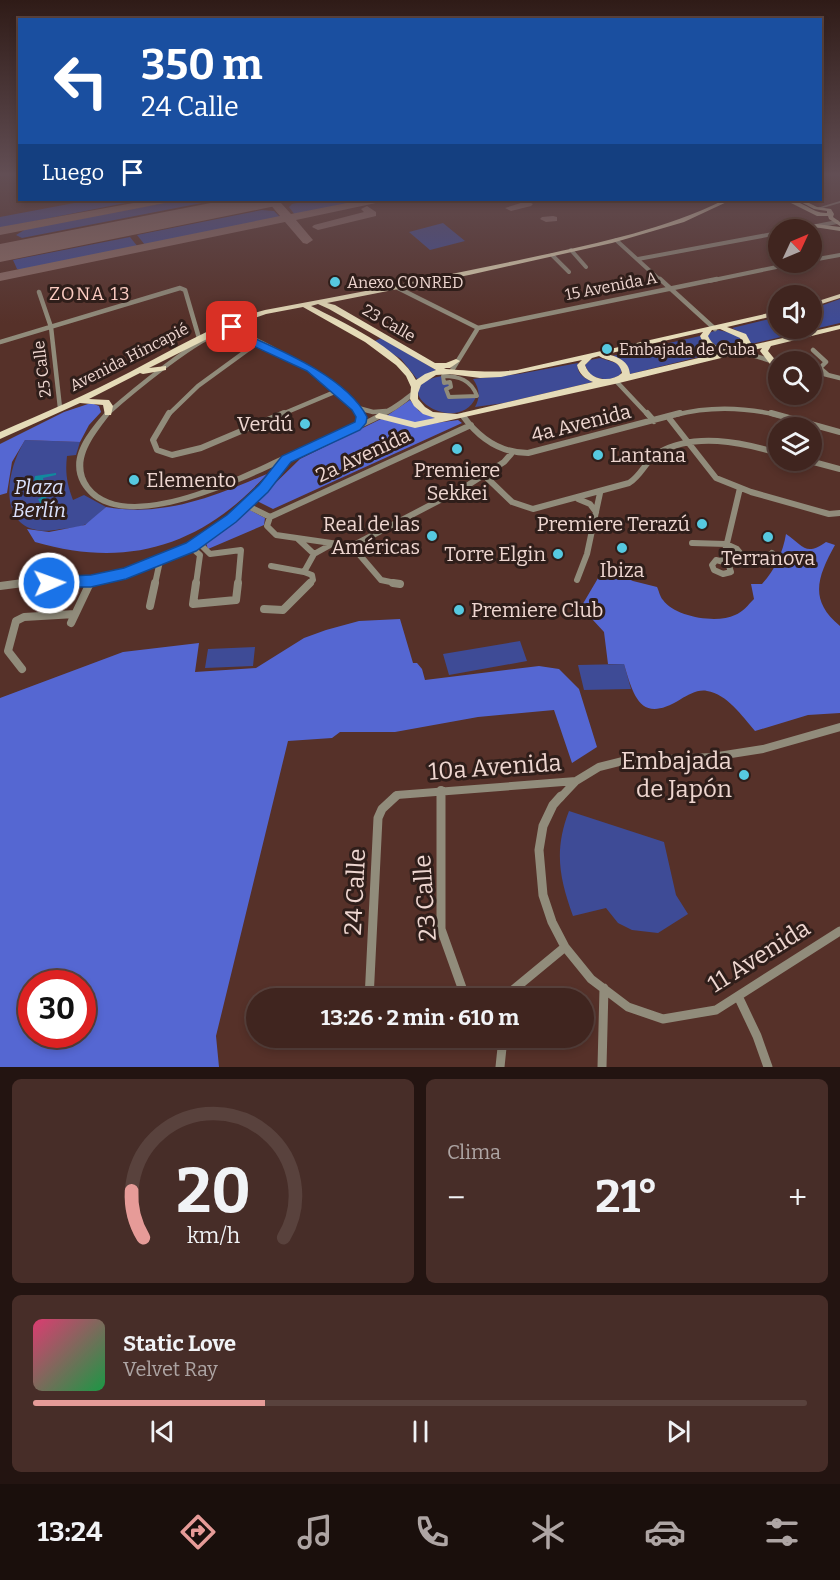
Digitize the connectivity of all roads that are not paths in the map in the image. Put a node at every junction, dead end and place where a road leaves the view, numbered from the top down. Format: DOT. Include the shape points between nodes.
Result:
graph roads {
  1 [pos="671,224"];
  2 [pos="822,227"];
  3 [pos="840,229"];
  4 [pos="768,235"];
  5 [pos="616,240"];
  6 [pos="571,250"];
  7 [pos="552,255"];
  8 [pos="840,255"];
  9 [pos="822,258"];
  10 [pos="639,259"];
  11 [pos="586,267"];
  12 [pos="768,269"];
  13 [pos="569,272"];
  14 [pos="398,288"];
  15 [pos="672,288"];
  16 [pos="39,292"];
  17 [pos="840,296"];
  18 [pos="319,302"];
  19 [pos="822,302"];
  20 [pos="334,303"];
  21 [pos="304,305"];
  22 [pos="768,316"];
  23 [pos="244,318"];
  24 [pos="51,327"];
  25 [pos="840,327"];
  26 [pos="478,328"];
  27 [pos="714,329"];
  28 [pos="234,333"];
  29 [pos="381,335"];
  30 [pos="199,338"];
  31 [pos="0,342"];
  32 [pos="368,342"];
  33 [pos="258,343"];
  34 [pos="768,344"];
  35 [pos="192,349"];
  36 [pos="177,350"];
  37 [pos="813,350"];
  38 [pos="739,351"];
  39 [pos="593,356"];
  40 [pos="768,356"];
  41 [pos="768,360"];
  42 [pos="174,361"];
  43 [pos="456,361"];
  44 [pos="430,363"];
  45 [pos="163,369"];
  46 [pos="446,373"];
  47 [pos="131,374"];
  48 [pos="822,374"];
  49 [pos="828,375"];
  50 [pos="840,378"];
  51 [pos="615,381"];
  52 [pos="414,389"];
  53 [pos="337,391"];
  54 [pos="74,403"];
  55 [pos="60,408"];
  56 [pos="357,408"];
  57 [pos="390,410"];
  58 [pos="108,413"];
  59 [pos="379,417"];
  60 [pos="669,418"];
  61 [pos="466,419"];
  62 [pos="654,421"];
  63 [pos="356,428"];
  64 [pos="840,432"];
  65 [pos="0,436"];
  66 [pos="691,444"];
  67 [pos="768,451"];
  68 [pos="511,454"];
  69 [pos="286,459"];
  70 [pos="822,464"];
  71 [pos="840,469"];
  72 [pos="484,476"];
  73 [pos="740,488"];
  74 [pos="600,493"];
  75 [pos="577,498"];
  76 [pos="246,505"];
  77 [pos="596,512"];
  78 [pos="840,513"];
  79 [pos="270,517"];
  80 [pos="298,539"];
  81 [pos="198,543"];
  82 [pos="692,543"];
  83 [pos="332,544"];
  84 [pos="726,544"];
  85 [pos="352,546"];
  86 [pos="191,547"];
  87 [pos="772,553"];
  88 [pos="314,555"];
  89 [pos="723,560"];
  90 [pos="160,561"];
  91 [pos="271,566"];
  92 [pos="304,572"];
  93 [pos="577,580"];
  94 [pos="91,581"];
  95 [pos="400,584"];
  96 [pos="0,586"];
  97 [pos="150,606"];
  98 [pos="264,609"];
  99 [pos="75,614"];
  100 [pos="70,623"];
  101 [pos="22,669"];
  102 [pos="840,728"];
  103 [pos="576,781"];
  104 [pos="441,790"];
  105 [pos="397,795"];
  106 [pos="840,931"];
  107 [pos="565,947"];
  108 [pos="370,988"];
  109 [pos="462,988"];
  110 [pos="517,988"];
  111 [pos="604,988"];
  112 [pos="738,996"];
  113 [pos="501,1048"];
  114 [pos="500,1067"];
  115 [pos="602,1067"];
  116 [pos="768,1067"];
  1 -- 5 [label="main road"];
  2 -- 3 [label="main road"];
  4 -- 10 [label="street"];
  5 -- 6 [label="main road"];
  5 -- 10 [label="street"];
  6 -- 7 [label="main road"];
  6 -- 11 [label="street"];
  7 -- 13 [label="street"];
  7 -- 14 [label="main road"];
  8 -- 9 [label="street"];
  10 -- 15 [label="street"];
  12 -- 15 [label="street, 15 Avenida A"];
  14 -- 20 [label="main road"];
  14 -- 26 [label="street"];
  15 -- 26 [label="street, 15 Avenida A"];
  15 -- 27 [label="street"];
  16 -- 24 [label="street, 25 Calle"];
  17 -- 19 [label="main road"];
  18 -- 20 [label="main road, 23 Calle"];
  18 -- 21 [label="main road, Avenida Hincapié"];
  20 -- 29 [label="main road, 23 Calle"];
  21 -- 23 [label="main road, Avenida Hincapié"];
  21 -- 32 [label="main road, 23 Calle"];
  22 -- 27 [label="main road"];
  23 -- 28 [label="street" via="232,327"];
  23 -- 30 [label="main road, Avenida Hincapié"];
  24 -- 30 [label="street" via="182,288"];
  24 -- 31 [label="street"];
  24 -- 55 [label="street, 25 Calle"];
  25 -- 34 [label="main road"];
  26 -- 43 [label="street"];
  27 -- 38 [label="main road" via="743,336 748,345"];
  27 -- 38 [label="main road" via="704,339 710,346"];
  27 -- 39 [label="main road"];
  28 -- 33 [label="street"];
  28 -- 35 [label="street" via="222,332"];
  29 -- 32 [label="main road"];
  29 -- 44 [label="main road, 23 Calle"];
  30 -- 36 [label="main road, Avenida Hincapié"];
  32 -- 52 [label="main road, 23 Calle" via="398,361 411,375"];
  33 -- 53 [label="street" via="304,365"];
  33 -- 53 [label="street" via="183,399 155,432 157,450 172,455 201,448"];
  34 -- 38 [label="main road"];
  34 -- 40 [label="main road"];
  35 -- 36 [label="main road"];
  35 -- 42 [label="street"];
  36 -- 42 [label="main road"];
  36 -- 47 [label="main road, Avenida Hincapié"];
  37 -- 49 [label="street" via="826,362 819,368"];
  38 -- 41 [label="street"];
  38 -- 51 [label="main road"];
  39 -- 46 [label="main road" via="495,375"];
  39 -- 51 [label="main road" via="613,358 623,365 626,373"];
  39 -- 51 [label="main road" via="582,361 584,374 595,380"];
  42 -- 45 [label="street"];
  43 -- 44 [label="main road" via="445,366"];
  43 -- 46 [label="street"];
  44 -- 46 [label="main road, 23 Calle"];
  45 -- 47 [label="main road"];
  45 -- 58 [label="street"];
  46 -- 46 [label="street" via="444,383 450,382 451,387 446,389 449,396 477,396 467,381"];
  46 -- 52 [label="main road" via="428,375"];
  47 -- 54 [label="main road, Avenida Hincapié"];
  48 -- 49 [label="street"];
  49 -- 50 [label="street"];
  51 -- 61 [label="main road"];
  51 -- 62 [label="street"];
  52 -- 57 [label="street"];
  52 -- 61 [label="main road, 23 Calle" via="417,404 429,413"];
  53 -- 56 [label="street"];
  54 -- 55 [label="main road, Avenida Hincapié"];
  54 -- 58 [label="main road" via="103,401 108,404"];
  55 -- 65 [label="main road, Avenida Hincapié"];
  56 -- 57 [label="street"];
  56 -- 63 [label="street" via="362,419"];
  57 -- 59 [label="street"];
  58 -- 69 [label="street" via="92,432 81,456 80,472 90,492 102,501 143,505 187,498"];
  59 -- 61 [label="main road" via="415,425"];
  59 -- 63 [label="street"];
  60 -- 62 [label="street, 4a Avenida"];
  60 -- 64 [label="street, 4a Avenida" via="700,409 739,407"];
  60 -- 66 [label="street"];
  61 -- 68 [label="street" via="494,446"];
  61 -- 79 [label="street, 2a Avenida"];
  62 -- 68 [label="street, 4a Avenida"];
  63 -- 69 [label="street"];
  66 -- 67 [label="street" via="732,442"];
  66 -- 73 [label="street" via="710,473"];
  66 -- 74 [label="street" via="659,453 636,480"];
  68 -- 72 [label="street, 4a Avenida"];
  69 -- 76 [label="street"];
  70 -- 71 [label="street"];
  72 -- 75 [label="street" via="523,508 538,509"];
  72 -- 85 [label="street, 4a Avenida"];
  73 -- 78 [label="street" via="825,513"];
  73 -- 84 [label="street"];
  74 -- 75 [label="street"];
  74 -- 77 [label="street"];
  75 -- 77 [label="street"];
  76 -- 79 [label="street"];
  76 -- 81 [label="street"];
  77 -- 93 [label="street"];
  79 -- 80 [label="street" via="267,525 272,532"];
  80 -- 83 [label="street"];
  80 -- 88 [label="street"];
  81 -- 86 [label="street"];
  81 -- 86 [label="street" via="210,554 241,550 236,600 192,604 200,555"];
  82 -- 84 [label="street"];
  83 -- 85 [label="street"];
  83 -- 88 [label="street"];
  84 -- 87 [label="street" via="763,563 769,562"];
  84 -- 89 [label="street"];
  85 -- 95 [label="street" via="381,580"];
  86 -- 90 [label="street"];
  88 -- 92 [label="street"];
  90 -- 94 [label="street"];
  90 -- 97 [label="street"];
  91 -- 92 [label="street"];
  92 -- 98 [label="street" via="313,577 312,582 285,609"];
  94 -- 96 [label="street"];
  94 -- 99 [label="street"];
  99 -- 100 [label="street"];
  99 -- 101 [label="street" via="24,617 16,621 8,651"];
  102 -- 103 [label="street, 10a Avenida" via="763,749 712,757 623,761 599,767"];
  103 -- 104 [label="street, 10a Avenida"];
  103 -- 107 [label="street" via="553,805 543,826 539,850 543,895"];
  104 -- 105 [label="street, 10a Avenida"];
  104 -- 109 [label="street, 23 Calle" via="441,929"];
  105 -- 108 [label="street, 24 Calle" via="378,818"];
  106 -- 112 [label="street, 11 Avenida"];
  107 -- 110 [label="street"];
  107 -- 111 [label="street" via="591,979"];
  111 -- 112 [label="street, 11 Avenida" via="628,1008 663,1019 716,1010"];
  111 -- 115 [label="street"];
  112 -- 116 [label="street"];
  113 -- 114 [label="street"];
}
